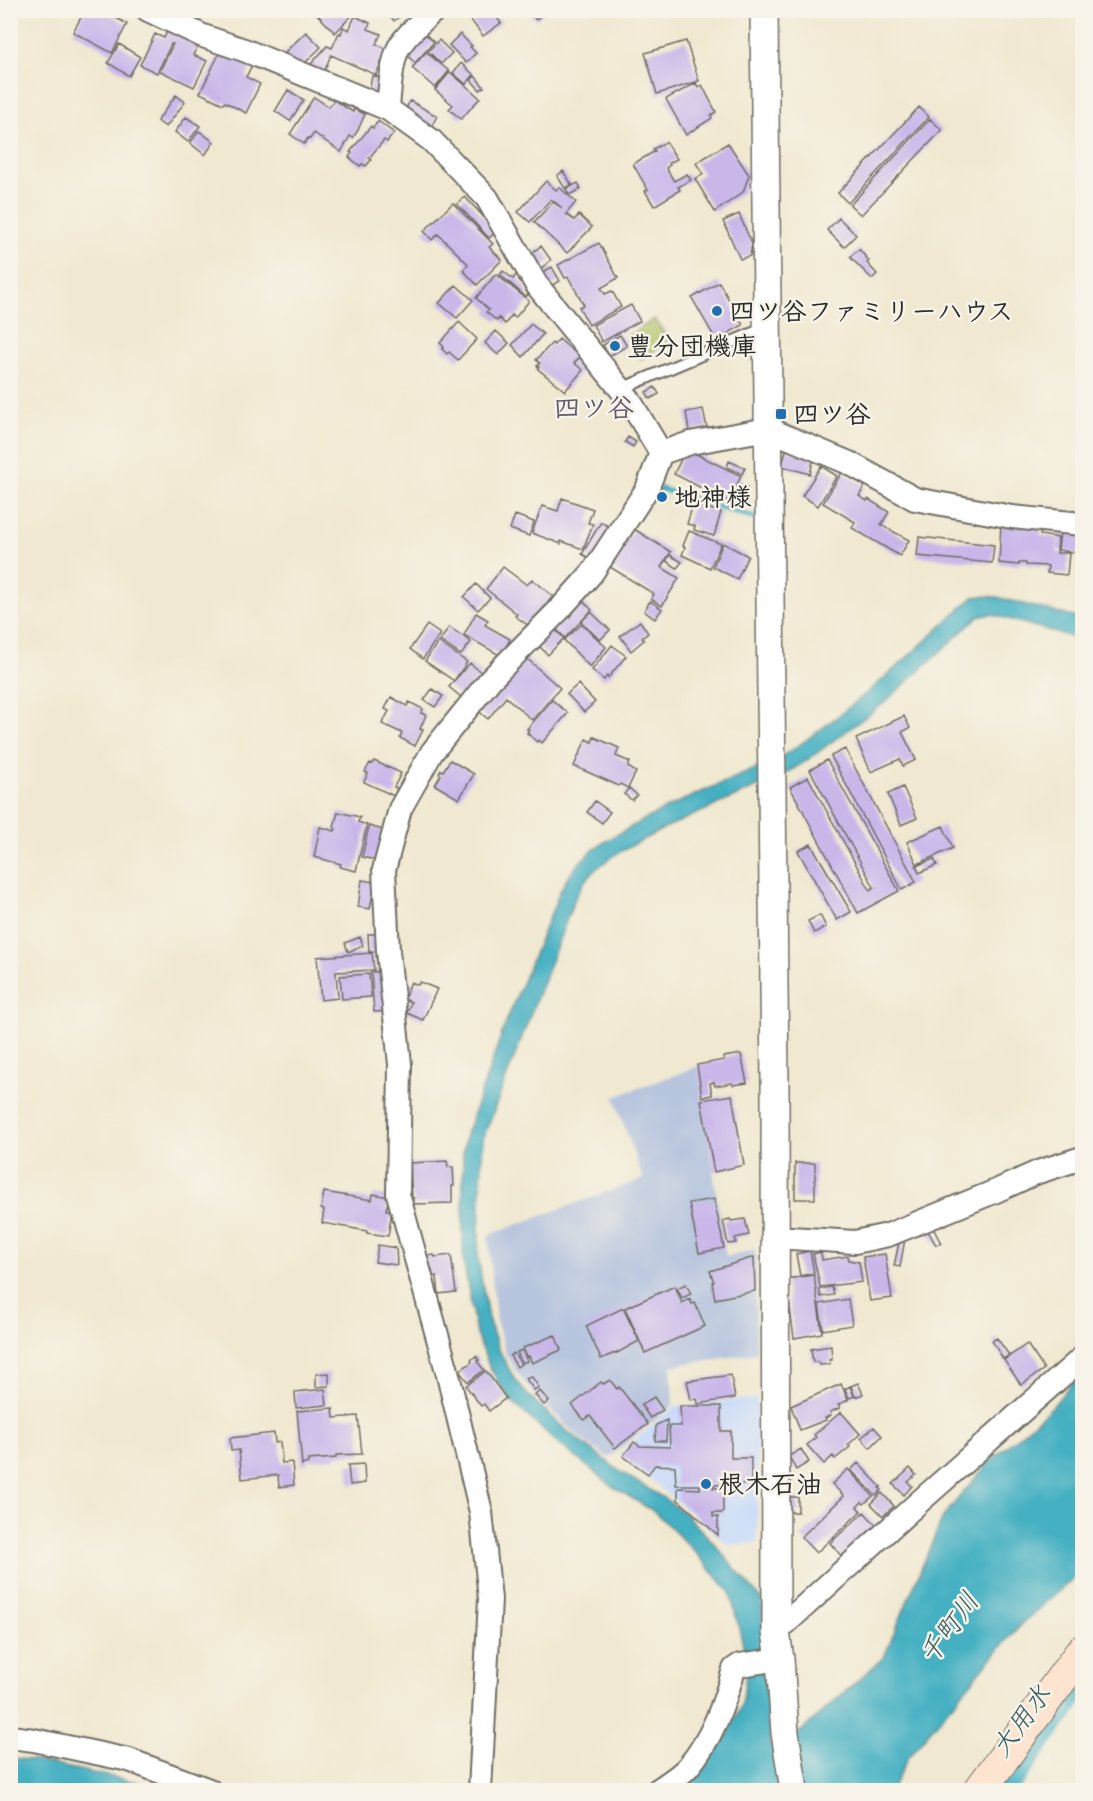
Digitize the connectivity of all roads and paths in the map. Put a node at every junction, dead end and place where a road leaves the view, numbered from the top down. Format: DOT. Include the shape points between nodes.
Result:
graph roads {
  1 [pos="148,10"];
  2 [pos="435,10"];
  3 [pos="764,10"];
  4 [pos="388,110"];
  5 [pos="767,327"];
  6 [pos="621,389"];
  7 [pos="768,429"];
  8 [pos="661,453"];
  9 [pos="1083,524"];
  10 [pos="1083,1158"];
  11 [pos="774,1237"];
  12 [pos="1083,1358"];
  13 [pos="776,1632"];
  14 [pos="1083,1652"];
  15 [pos="775,1660"];
  16 [pos="10,1737"];
  17 [pos="209,1791"];
  18 [pos="480,1791"];
  19 [pos="658,1791"];
  20 [pos="794,1791"];
  21 [pos="980,1791"];
  1 -- 4 [label="street"];
  2 -- 4 [label="street" via="399,45"];
  3 -- 5 [label="street"];
  4 -- 6 [label="street" via="431,140 487,198 536,284"];
  5 -- 6 [label="lane"];
  5 -- 7 [label="street"];
  6 -- 8 [label="street"];
  7 -- 8 [label="street" via="690,443"];
  7 -- 9 [label="street" via="849,464 915,499 1012,517"];
  7 -- 11 [label="street"];
  8 -- 18 [label="street" via="647,489 592,573 490,680 432,752 400,809 384,870 400,1064 398,1194 481,1512 490,1599"];
  10 -- 11 [label="street" via="1038,1172 888,1235 855,1242"];
  11 -- 13 [label="street"];
  12 -- 13 [label="street"];
  13 -- 15 [label="street"];
  14 -- 21 [label="main road"];
  15 -- 19 [label="street" via="740,1665 734,1670 708,1739 687,1768"];
  15 -- 20 [label="street"];
  16 -- 17 [label="street" via="129,1760"];
}
